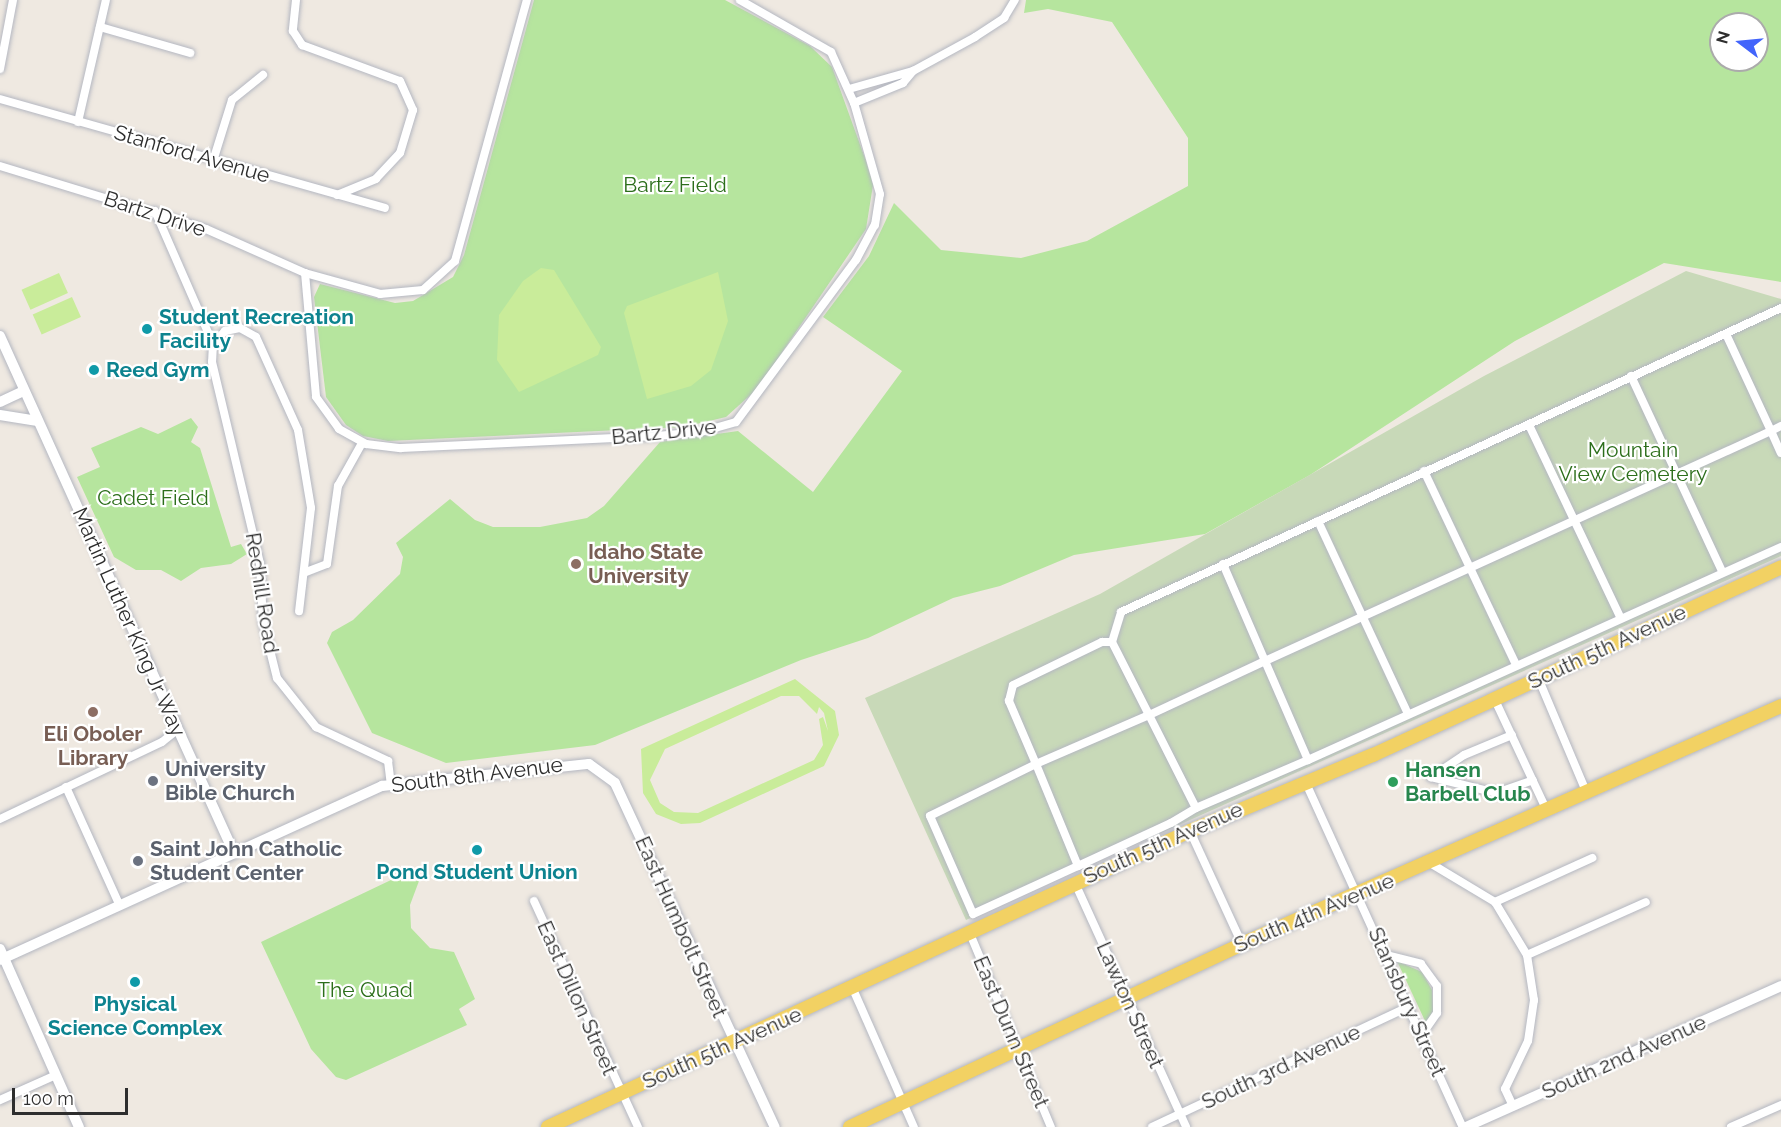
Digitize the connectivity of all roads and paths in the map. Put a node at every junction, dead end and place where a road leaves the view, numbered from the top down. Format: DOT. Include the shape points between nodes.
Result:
graph roads {
  1 [pos="13,0"];
  2 [pos="106,0"];
  3 [pos="296,0"];
  4 [pos="527,0"];
  5 [pos="740,0"];
  6 [pos="1015,0"];
  7 [pos="100,27"];
  8 [pos="190,53"];
  9 [pos="0,69"];
  10 [pos="913,71"];
  11 [pos="263,75"];
  12 [pos="849,89"];
  13 [pos="0,99"];
  14 [pos="854,103"];
  15 [pos="78,122"];
  16 [pos="213,161"];
  17 [pos="0,166"];
  18 [pos="336,195"];
  19 [pos="385,208"];
  20 [pos="155,211"];
  21 [pos="305,273"];
  22 [pos="1781,308"];
  23 [pos="1726,334"];
  24 [pos="0,336"];
  25 [pos="213,344"];
  26 [pos="1631,376"];
  27 [pos="24,391"];
  28 [pos="0,402"];
  29 [pos="0,416"];
  30 [pos="38,420"];
  31 [pos="1529,425"];
  32 [pos="1781,426"];
  33 [pos="1771,431"];
  34 [pos="362,443"];
  35 [pos="1781,453"];
  36 [pos="1424,471"];
  37 [pos="1677,474"];
  38 [pos="1574,519"];
  39 [pos="1318,521"];
  40 [pos="1781,547"];
  41 [pos="1222,564"];
  42 [pos="1469,567"];
  43 [pos="1781,567"];
  44 [pos="1722,571"];
  45 [pos="306,572"];
  46 [pos="298,611"];
  47 [pos="1362,616"];
  48 [pos="1620,617"];
  49 [pos="1112,642"];
  50 [pos="1265,661"];
  51 [pos="1516,665"];
  52 [pos="1539,680"];
  53 [pos="1495,700"];
  54 [pos="1781,706"];
  55 [pos="1408,714"];
  56 [pos="1149,715"];
  57 [pos="177,730"];
  58 [pos="1512,735"];
  59 [pos="1308,760"];
  60 [pos="595,765"];
  61 [pos="1036,765"];
  62 [pos="1304,780"];
  63 [pos="1533,780"];
  64 [pos="391,784"];
  65 [pos="66,787"];
  66 [pos="1586,791"];
  67 [pos="1196,808"];
  68 [pos="1546,809"];
  69 [pos="0,819"];
  70 [pos="1190,831"];
  71 [pos="234,853"];
  72 [pos="1592,858"];
  73 [pos="1430,863"];
  74 [pos="1078,866"];
  75 [pos="1075,883"];
  76 [pos="1359,894"];
  77 [pos="534,901"];
  78 [pos="1495,902"];
  79 [pos="1646,902"];
  80 [pos="119,904"];
  81 [pos="970,936"];
  82 [pos="1242,944"];
  83 [pos="1386,955"];
  84 [pos="1527,955"];
  85 [pos="1,956"];
  86 [pos="1781,986"];
  87 [pos="853,989"];
  88 [pos="1128,997"];
  89 [pos="1410,1006"];
  90 [pos="1423,1033"];
  91 [pos="733,1042"];
  92 [pos="1018,1048"];
  93 [pos="56,1076"];
  94 [pos="623,1093"];
  95 [pos="0,1100"];
  96 [pos="903,1103"];
  97 [pos="1781,1105"];
  98 [pos="1513,1106"];
  99 [pos="1180,1114"];
  100 [pos="79,1127"];
  101 [pos="548,1127"];
  102 [pos="638,1127"];
  103 [pos="775,1127"];
  104 [pos="850,1127"];
  105 [pos="914,1127"];
  106 [pos="1051,1127"];
  107 [pos="1152,1127"];
  108 [pos="1186,1127"];
  109 [pos="1465,1127"];
  110 [pos="1731,1127"];
  1 -- 9 [label="street"];
  2 -- 7 [label="street"];
  3 -- 18 [label="street" via="293,31 302,45 400,81 413,110 400,153 384,170"];
  4 -- 21 [label="street, Bartz Drive" via="467,222 446,274 423,290 396,296"];
  5 -- 12 [label="street, Bartz Drive" via="831,52"];
  6 -- 10 [label="street" via="994,26"];
  7 -- 8 [label="street"];
  7 -- 15 [label="street"];
  10 -- 12 [label="street"];
  10 -- 14 [label="street" via="903,83"];
  11 -- 16 [label="street" via="232,100"];
  12 -- 14 [label="street, Bartz Drive"];
  13 -- 15 [label="street, Stanford Avenue"];
  14 -- 34 [label="street, Bartz Drive" via="878,182 874,225 856,260 736,422 701,432 647,436 401,448"];
  15 -- 16 [label="street, Stanford Avenue"];
  16 -- 18 [label="street, Stanford Avenue"];
  17 -- 20 [label="street, Bartz Drive"];
  18 -- 19 [label="street, Stanford Avenue"];
  20 -- 21 [label="street, Bartz Drive"];
  20 -- 25 [label="street, Redhill Road"];
  21 -- 34 [label="street, Bartz Drive" via="316,397 339,429"];
  22 -- 23 [label="street"];
  23 -- 26 [label="street"];
  23 -- 33 [label="street"];
  24 -- 27 [label="street, Martin Luther King Jr Way"];
  25 -- 45 [label="street, Redhill Road" via="225,331 240,328 256,337 298,430 311,508"];
  25 -- 64 [label="street, Redhill Road" via="212,362 260,563 263,622 277,678 316,727 388,761"];
  26 -- 31 [label="street"];
  26 -- 37 [label="street"];
  27 -- 28 [label="street"];
  27 -- 30 [label="street, Martin Luther King Jr Way"];
  29 -- 30 [label="street"];
  30 -- 57 [label="street, Martin Luther King Jr Way"];
  31 -- 36 [label="street"];
  31 -- 38 [label="street"];
  32 -- 33 [label="street"];
  33 -- 35 [label="street"];
  33 -- 37 [label="street"];
  34 -- 45 [label="street" via="338,486 327,564"];
  36 -- 39 [label="street"];
  36 -- 42 [label="street"];
  37 -- 38 [label="street"];
  37 -- 44 [label="street"];
  38 -- 42 [label="street"];
  38 -- 48 [label="street"];
  39 -- 41 [label="street"];
  39 -- 47 [label="street"];
  40 -- 44 [label="street"];
  41 -- 49 [label="street" via="1121,612"];
  41 -- 50 [label="street"];
  42 -- 47 [label="street"];
  42 -- 51 [label="street"];
  43 -- 52 [label="main road, South 5th Avenue"];
  44 -- 48 [label="street"];
  45 -- 46 [label="street, Redhill Road"];
  47 -- 50 [label="street"];
  47 -- 55 [label="street"];
  48 -- 51 [label="street"];
  49 -- 56 [label="street"];
  49 -- 61 [label="street" via="1102,642 1013,686 1009,701"];
  50 -- 56 [label="street"];
  50 -- 59 [label="street"];
  51 -- 55 [label="street"];
  52 -- 53 [label="main road, South 5th Avenue"];
  52 -- 66 [label="street"];
  53 -- 58 [label="street"];
  53 -- 62 [label="main road, South 5th Avenue" via="1373,755"];
  54 -- 66 [label="main road, South 4th Avenue"];
  55 -- 59 [label="street"];
  56 -- 61 [label="street"];
  56 -- 67 [label="street"];
  57 -- 65 [label="street" via="162,742"];
  57 -- 71 [label="street, Martin Luther King Jr Way"];
  58 -- 63 [label="street"];
  58 -- 63 [label="street" via="1464,755 1431,777 1496,794"];
  59 -- 67 [label="street"];
  60 -- 64 [label="street, South 8th Avenue"];
  60 -- 91 [label="street, East Humbolt Street" via="615,783"];
  61 -- 74 [label="street"];
  61 -- 74 [label="street" via="930,816 973,914"];
  62 -- 70 [label="main road, South 5th Avenue"];
  62 -- 76 [label="street, Stansbury Street"];
  63 -- 68 [label="street"];
  64 -- 71 [label="street, South 8th Avenue"];
  65 -- 69 [label="street"];
  65 -- 80 [label="street"];
  66 -- 68 [label="main road, South 4th Avenue"];
  67 -- 74 [label="street"];
  68 -- 73 [label="main road, South 4th Avenue"];
  70 -- 75 [label="main road, South 5th Avenue"];
  70 -- 82 [label="street"];
  71 -- 80 [label="street, South 8th Avenue"];
  72 -- 78 [label="street"];
  73 -- 76 [label="main road, South 4th Avenue"];
  73 -- 78 [label="street"];
  75 -- 81 [label="main road, South 5th Avenue"];
  75 -- 88 [label="street, Lawton Street"];
  76 -- 82 [label="main road, South 4th Avenue"];
  76 -- 83 [label="street, Stansbury Street"];
  77 -- 94 [label="street, East Dillon Street"];
  78 -- 84 [label="street"];
  79 -- 84 [label="street"];
  80 -- 85 [label="street, South 8th Avenue"];
  81 -- 87 [label="main road, South 5th Avenue"];
  81 -- 92 [label="street, East Dunn Street"];
  82 -- 88 [label="main road, South 4th Avenue"];
  83 -- 89 [label="street, Stansbury Street"];
  83 -- 90 [label="street" via="1421,964 1437,986 1437,1013"];
  84 -- 98 [label="street" via="1534,1000 1528,1041 1505,1089"];
  85 -- 93 [label="street"];
  86 -- 98 [label="street, South 2nd Avenue"];
  87 -- 91 [label="main road, South 5th Avenue"];
  87 -- 96 [label="street"];
  88 -- 92 [label="main road, South 4th Avenue"];
  88 -- 99 [label="street, Lawton Street"];
  89 -- 90 [label="street, Stansbury Street"];
  89 -- 99 [label="street, South 3rd Avenue"];
  90 -- 109 [label="street, Stansbury Street"];
  91 -- 94 [label="main road, South 5th Avenue"];
  91 -- 103 [label="street, East Humbolt Street"];
  92 -- 96 [label="main road, South 4th Avenue"];
  92 -- 106 [label="street, East Dunn Street"];
  93 -- 95 [label="street"];
  93 -- 100 [label="street"];
  94 -- 101 [label="main road, South 5th Avenue"];
  94 -- 102 [label="street, East Dillon Street"];
  96 -- 104 [label="main road, South 4th Avenue"];
  96 -- 105 [label="street"];
  97 -- 110 [label="street"];
  98 -- 109 [label="street, South 2nd Avenue"];
  99 -- 107 [label="street, South 3rd Avenue"];
  99 -- 108 [label="street, Lawton Street"];
}
